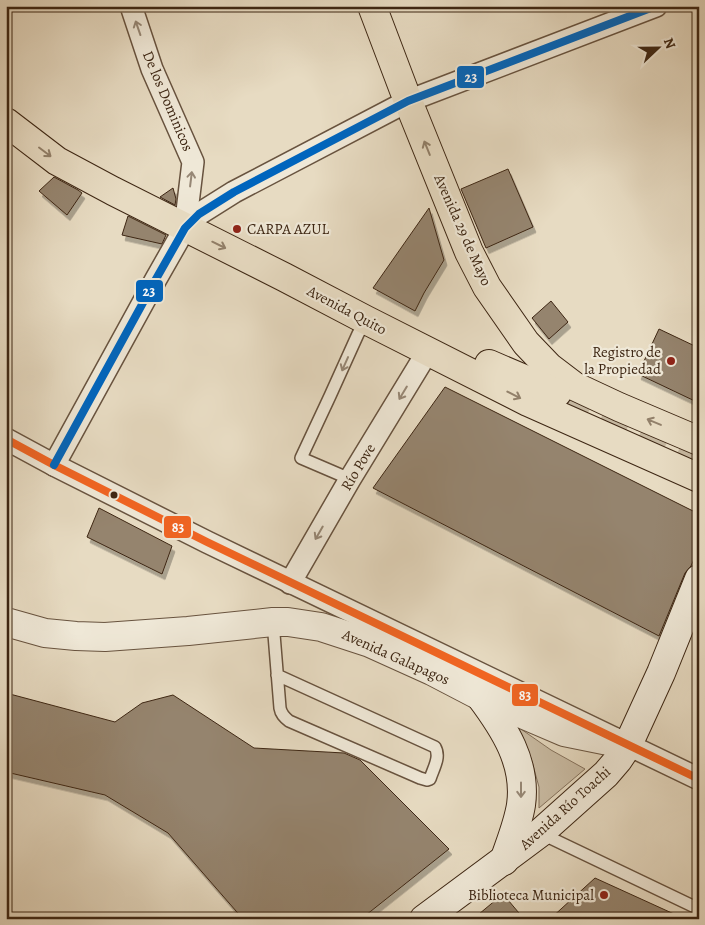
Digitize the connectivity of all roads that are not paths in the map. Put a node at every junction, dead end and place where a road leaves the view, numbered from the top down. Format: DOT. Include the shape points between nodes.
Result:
graph roads {
  1 [pos="131,6"];
  2 [pos="372,6"];
  3 [pos="656,6"];
  4 [pos="408,101"];
  5 [pos="6,122"];
  6 [pos="185,228"];
  7 [pos="469,252"];
  8 [pos="361,317"];
  9 [pos="428,351"];
  10 [pos="6,439"];
  11 [pos="699,441"];
  12 [pos="54,465"];
  13 [pos="699,478"];
  14 [pos="350,480"];
  15 [pos="699,579"];
  16 [pos="290,583"];
  17 [pos="6,622"];
  18 [pos="273,622"];
  19 [pos="277,675"];
  20 [pos="480,696"];
  21 [pos="628,745"];
  22 [pos="699,780"];
  23 [pos="540,833"];
  24 [pos="504,861"];
  25 [pos="699,909"];
  26 [pos="424,919"];
  6 -- 1 [label="street, De los Dominicos, one-way" via="193,162 152,69"];
  2 -- 4 [label="main road, Avenida 29 de Mayo"];
  3 -- 4 [label="street"];
  4 -- 6 [label="street" via="234,192 199,214"];
  7 -- 4 [label="main road, Avenida 29 de Mayo, one-way"];
  5 -- 6 [label="main road, Avenida Quito, one-way" via="57,161"];
  6 -- 8 [label="main road, Avenida Quito, one-way"];
  6 -- 12 [label="street"];
  7 -- 8 [label="main road" via="481,294 491,314 554,391 389,322"];
  11 -- 7 [label="main road, Avenida 29 de Mayo, one-way" via="574,386 549,367 506,316"];
  8 -- 9 [label="main road, Avenida Quito"];
  8 -- 14 [label="lane, one-way" via="358,334 301,458"];
  9 -- 13 [label="main road, Avenida Quito, one-way" via="528,402"];
  9 -- 14 [label="street, Río Pove, one-way"];
  10 -- 12 [label="street"];
  12 -- 16 [label="street"];
  14 -- 16 [label="street, Río Pove, one-way"];
  15 -- 21 [label="street, Avenida Río Toachi"];
  16 -- 21 [label="street"];
  17 -- 18 [label="street, Avenida Galapagos" via="45,633 105,637"];
  18 -- 19 [label="lane"];
  18 -- 20 [label="street, Avenida Galapagos" via="321,627 370,643"];
  19 -- 19 [label="lane" via="281,713 289,721 420,778 430,779 438,757 435,747"];
  20 -- 21 [label="street, Avenida Galapagos" via="564,732"];
  20 -- 24 [label="street, one-way" via="505,731 521,775 521,804"];
  21 -- 22 [label="street"];
  21 -- 23 [label="street, Avenida Río Toachi" via="606,774"];
  23 -- 24 [label="street, Avenida Río Toachi"];
  23 -- 25 [label="lane"];
  24 -- 26 [label="street, Avenida Río Toachi"];
}
